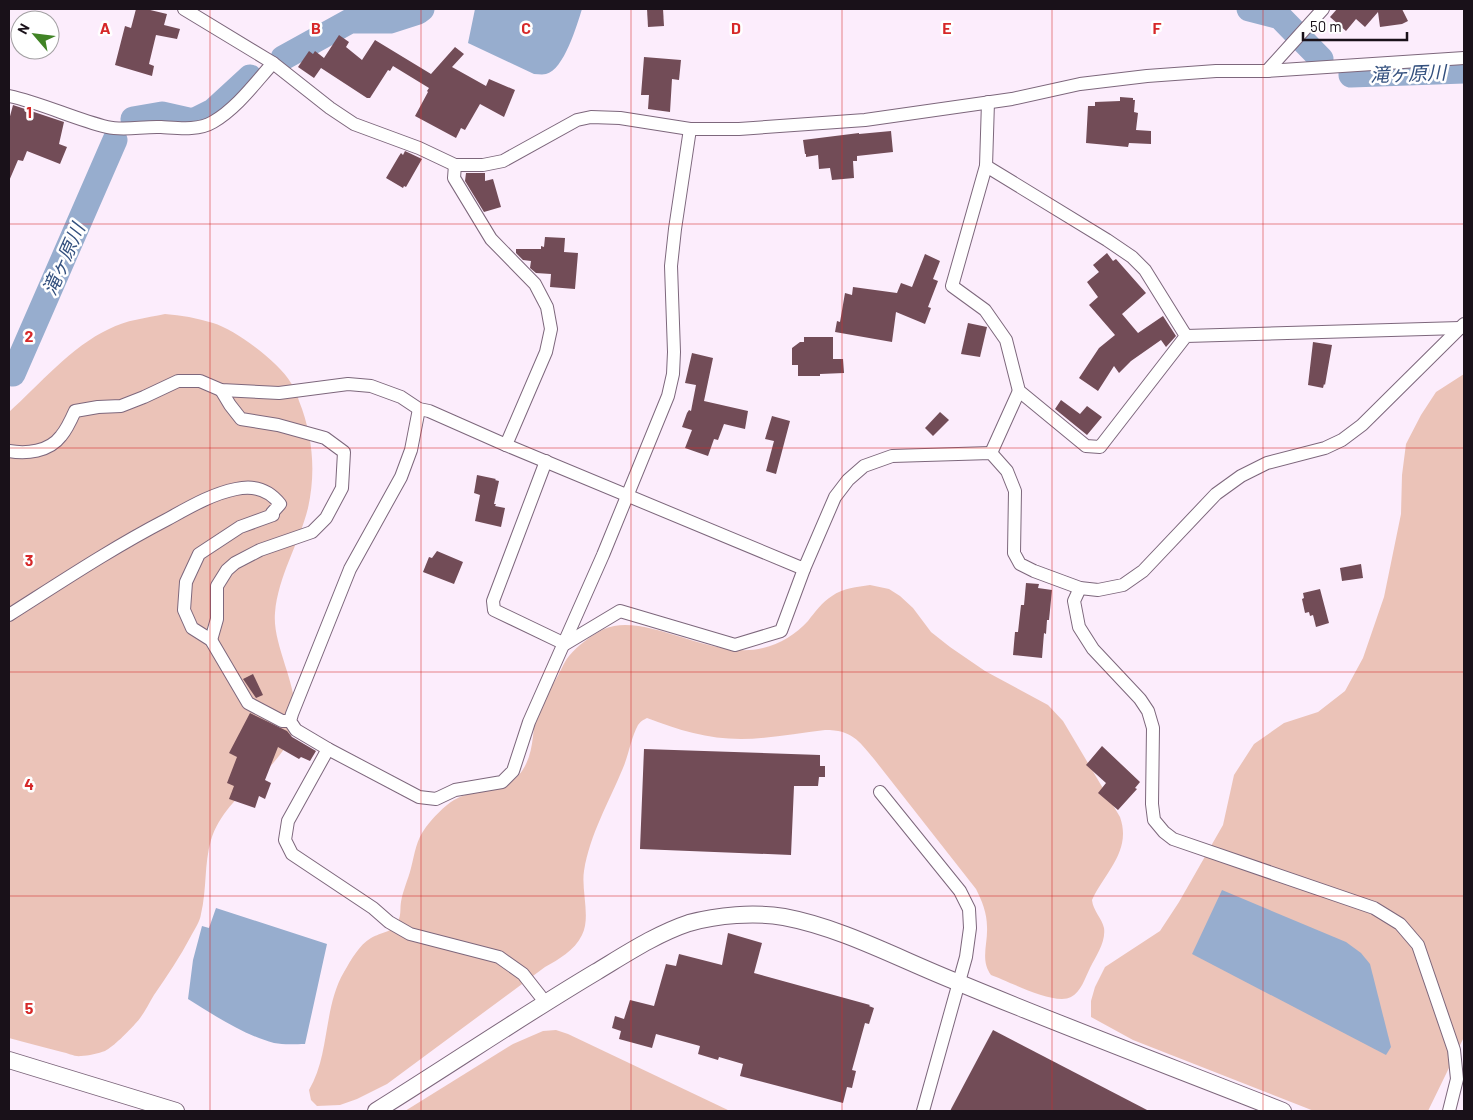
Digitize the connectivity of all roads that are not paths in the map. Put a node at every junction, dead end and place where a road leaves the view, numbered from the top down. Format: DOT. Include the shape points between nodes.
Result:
graph roads {
  1 [pos="184,9"];
  2 [pos="1317,11"];
  3 [pos="1464,58"];
  4 [pos="273,63"];
  5 [pos="1268,71"];
  6 [pos="9,96"];
  7 [pos="988,102"];
  8 [pos="690,129"];
  9 [pos="455,166"];
  10 [pos="986,166"];
  11 [pos="1462,326"];
  12 [pos="1186,336"];
  13 [pos="221,390"];
  14 [pos="1020,391"];
  15 [pos="419,409"];
  16 [pos="506,445"];
  17 [pos="9,451"];
  18 [pos="992,453"];
  19 [pos="546,460"];
  20 [pos="627,494"];
  21 [pos="804,569"];
  22 [pos="1080,588"];
  23 [pos="9,615"];
  24 [pos="211,640"];
  25 [pos="565,644"];
  26 [pos="290,721"];
  27 [pos="328,749"];
  28 [pos="880,792"];
  29 [pos="958,983"];
  30 [pos="545,1002"];
  31 [pos="9,1060"];
  32 [pos="176,1111"];
  33 [pos="376,1111"];
  34 [pos="923,1111"];
  35 [pos="1283,1111"];
  36 [pos="1449,1111"];
  1 -- 4 [label="street"];
  2 -- 5 [label="street"];
  3 -- 5 [label="street"];
  4 -- 6 [label="street" via="224,115 195,128 109,128"];
  4 -- 9 [label="street" via="354,124 419,148"];
  5 -- 7 [label="street" via="1147,76 1080,84"];
  7 -- 8 [label="street" via="866,120 739,129"];
  7 -- 10 [label="street"];
  8 -- 9 [label="street" via="591,117 577,120 503,161"];
  8 -- 20 [label="street" via="671,266 673,374 668,396"];
  9 -- 16 [label="street" via="454,178 491,239 536,284 551,329 546,352"];
  10 -- 12 [label="street" via="1132,257 1145,270"];
  10 -- 14 [label="street" via="952,286 985,310 1006,340"];
  11 -- 12 [label="street"];
  11 -- 22 [label="street" via="1362,425 1342,440 1325,448 1267,462 1241,476 1216,494 1143,571 1123,585 1098,590"];
  12 -- 14 [label="street" via="1100,447 1086,446"];
  13 -- 15 [label="street" via="279,392 348,384 371,386 401,397"];
  13 -- 17 [label="street" via="200,381 178,381 121,406 75,412 60,438 44,449 24,453"];
  13 -- 24 [label="street" via="241,419 325,438 344,452 342,488 326,518 312,532 260,550 227,570 218,586 217,620"];
  14 -- 18 [label="street"];
  15 -- 16 [label="street"];
  15 -- 26 [label="street" via="411,450 401,477 350,570"];
  16 -- 19 [label="street"];
  18 -- 21 [label="street" via="892,456 864,466 835,496"];
  18 -- 22 [label="street" via="1006,471 1015,492 1014,553 1020,564"];
  19 -- 20 [label="street"];
  19 -- 25 [label="street" via="493,601 494,610"];
  20 -- 21 [label="street"];
  20 -- 25 [label="street"];
  21 -- 25 [label="street" via="781,631 735,645 620,611"];
  22 -- 36 [label="street" via="1074,601 1079,628 1140,699 1154,728 1154,820 1173,839 1374,908 1400,924 1418,946 1454,1050 1457,1079"];
  23 -- 24 [label="street" via="115,548 204,499 237,488 258,488 274,496 280,504 273,515 240,527 199,554 186,582 184,610 192,628"];
  24 -- 26 [label="street" via="248,703 282,722"];
  25 -- 27 [label="street" via="529,722 513,771 502,782 455,790 436,799 419,797"];
  26 -- 27 [label="street" via="296,730"];
  27 -- 30 [label="street" via="288,822 285,840 292,854 410,934 499,957 523,974"];
  28 -- 29 [label="street" via="960,891 969,909 969,938"];
  29 -- 30 [label="street" via="816,925 782,917 751,915 689,923"];
  29 -- 34 [label="street"];
  29 -- 35 [label="street"];
  30 -- 33 [label="street"];
  31 -- 32 [label="street"];
}
